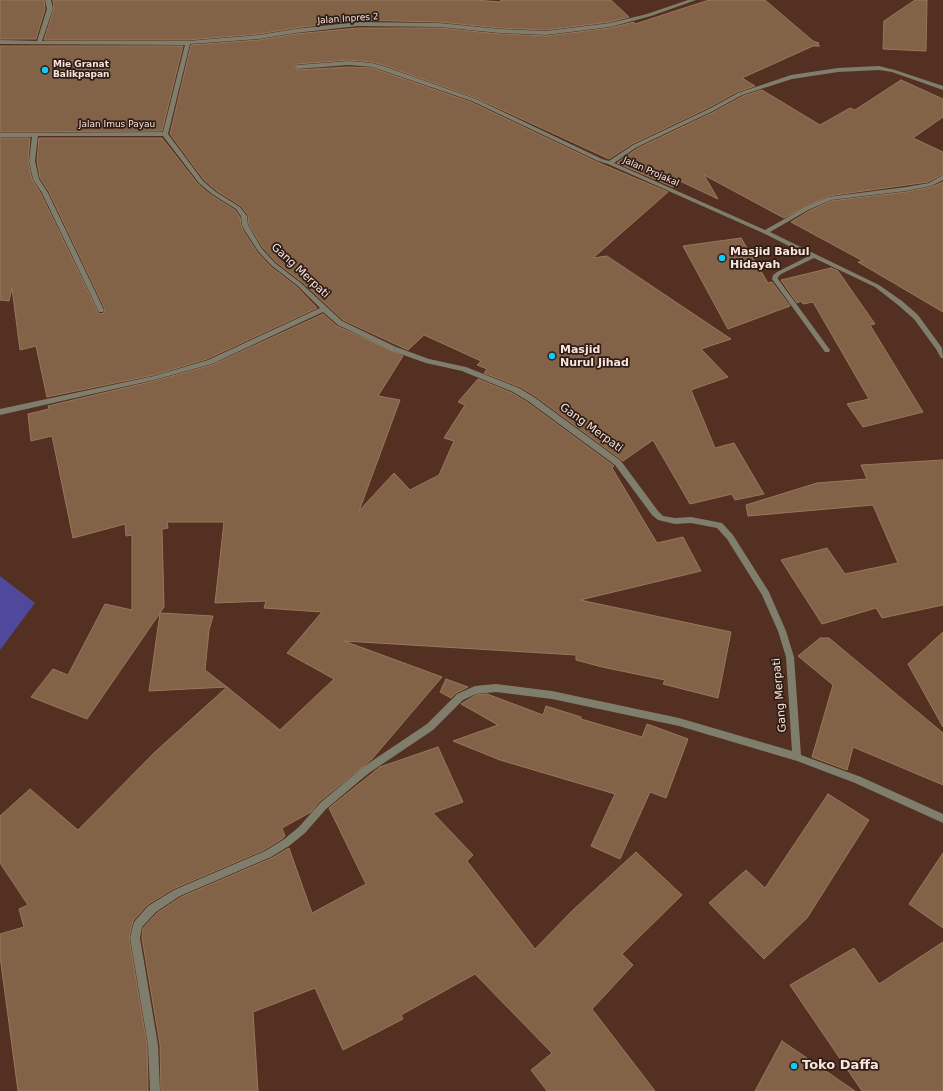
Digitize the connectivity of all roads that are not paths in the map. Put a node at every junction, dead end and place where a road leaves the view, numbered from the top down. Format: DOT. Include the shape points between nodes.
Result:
graph roads {
  1 [pos="48,0"];
  2 [pos="693,0"];
  3 [pos="0,42"];
  4 [pos="39,43"];
  5 [pos="188,43"];
  6 [pos="297,67"];
  7 [pos="943,88"];
  8 [pos="165,134"];
  9 [pos="0,135"];
  10 [pos="35,135"];
  11 [pos="610,163"];
  12 [pos="943,177"];
  13 [pos="765,232"];
  14 [pos="814,256"];
  15 [pos="101,310"];
  16 [pos="324,310"];
  17 [pos="827,350"];
  18 [pos="943,356"];
  19 [pos="0,412"];
  20 [pos="797,757"];
  21 [pos="943,819"];
  22 [pos="155,1091"];
  1 -- 4 [label="street" via="50,9"];
  2 -- 5 [label="street, Jalan Inpres 2" via="610,25 560,32 532,33 439,25 358,24"];
  3 -- 4 [label="street, Jalan Inpres 2"];
  4 -- 5 [label="street, Jalan Inpres 2"];
  5 -- 8 [label="street, Jalan Imus Payau"];
  6 -- 11 [label="street" via="349,63 384,68 474,100"];
  7 -- 11 [label="street, Jalan Projakal" via="879,68 838,70 791,77 740,94 635,146"];
  8 -- 10 [label="street, Jalan Imus Payau"];
  8 -- 16 [label="street, Gang Merpati" via="201,182 238,208 244,216 244,225 260,250"];
  9 -- 10 [label="street, Jalan Imus Payau"];
  10 -- 15 [label="street" via="32,161 36,178"];
  11 -- 13 [label="street, Jalan Projakal"];
  12 -- 13 [label="street" via="931,184 906,189 830,198 806,208"];
  13 -- 14 [label="street, Jalan Projakal"];
  14 -- 17 [label="street" via="779,273 775,279"];
  14 -- 18 [label="street, Jalan Projakal" via="877,286 900,302 916,317"];
  16 -- 19 [label="street" via="210,362 154,378"];
  16 -- 20 [label="street, Gang Merpati" via="340,323 394,349 428,361 464,369 531,399 618,463 654,513 661,518 675,522 692,520 719,525 730,537 766,594 782,631 790,657"];
  20 -- 21 [label="street" via="858,780"];
  20 -- 22 [label="street" via="679,722 552,695 496,688 475,690 460,697 430,727 366,770 323,806 302,830 286,843 268,854 177,893 152,909 138,925 135,938 153,1045"];
}
